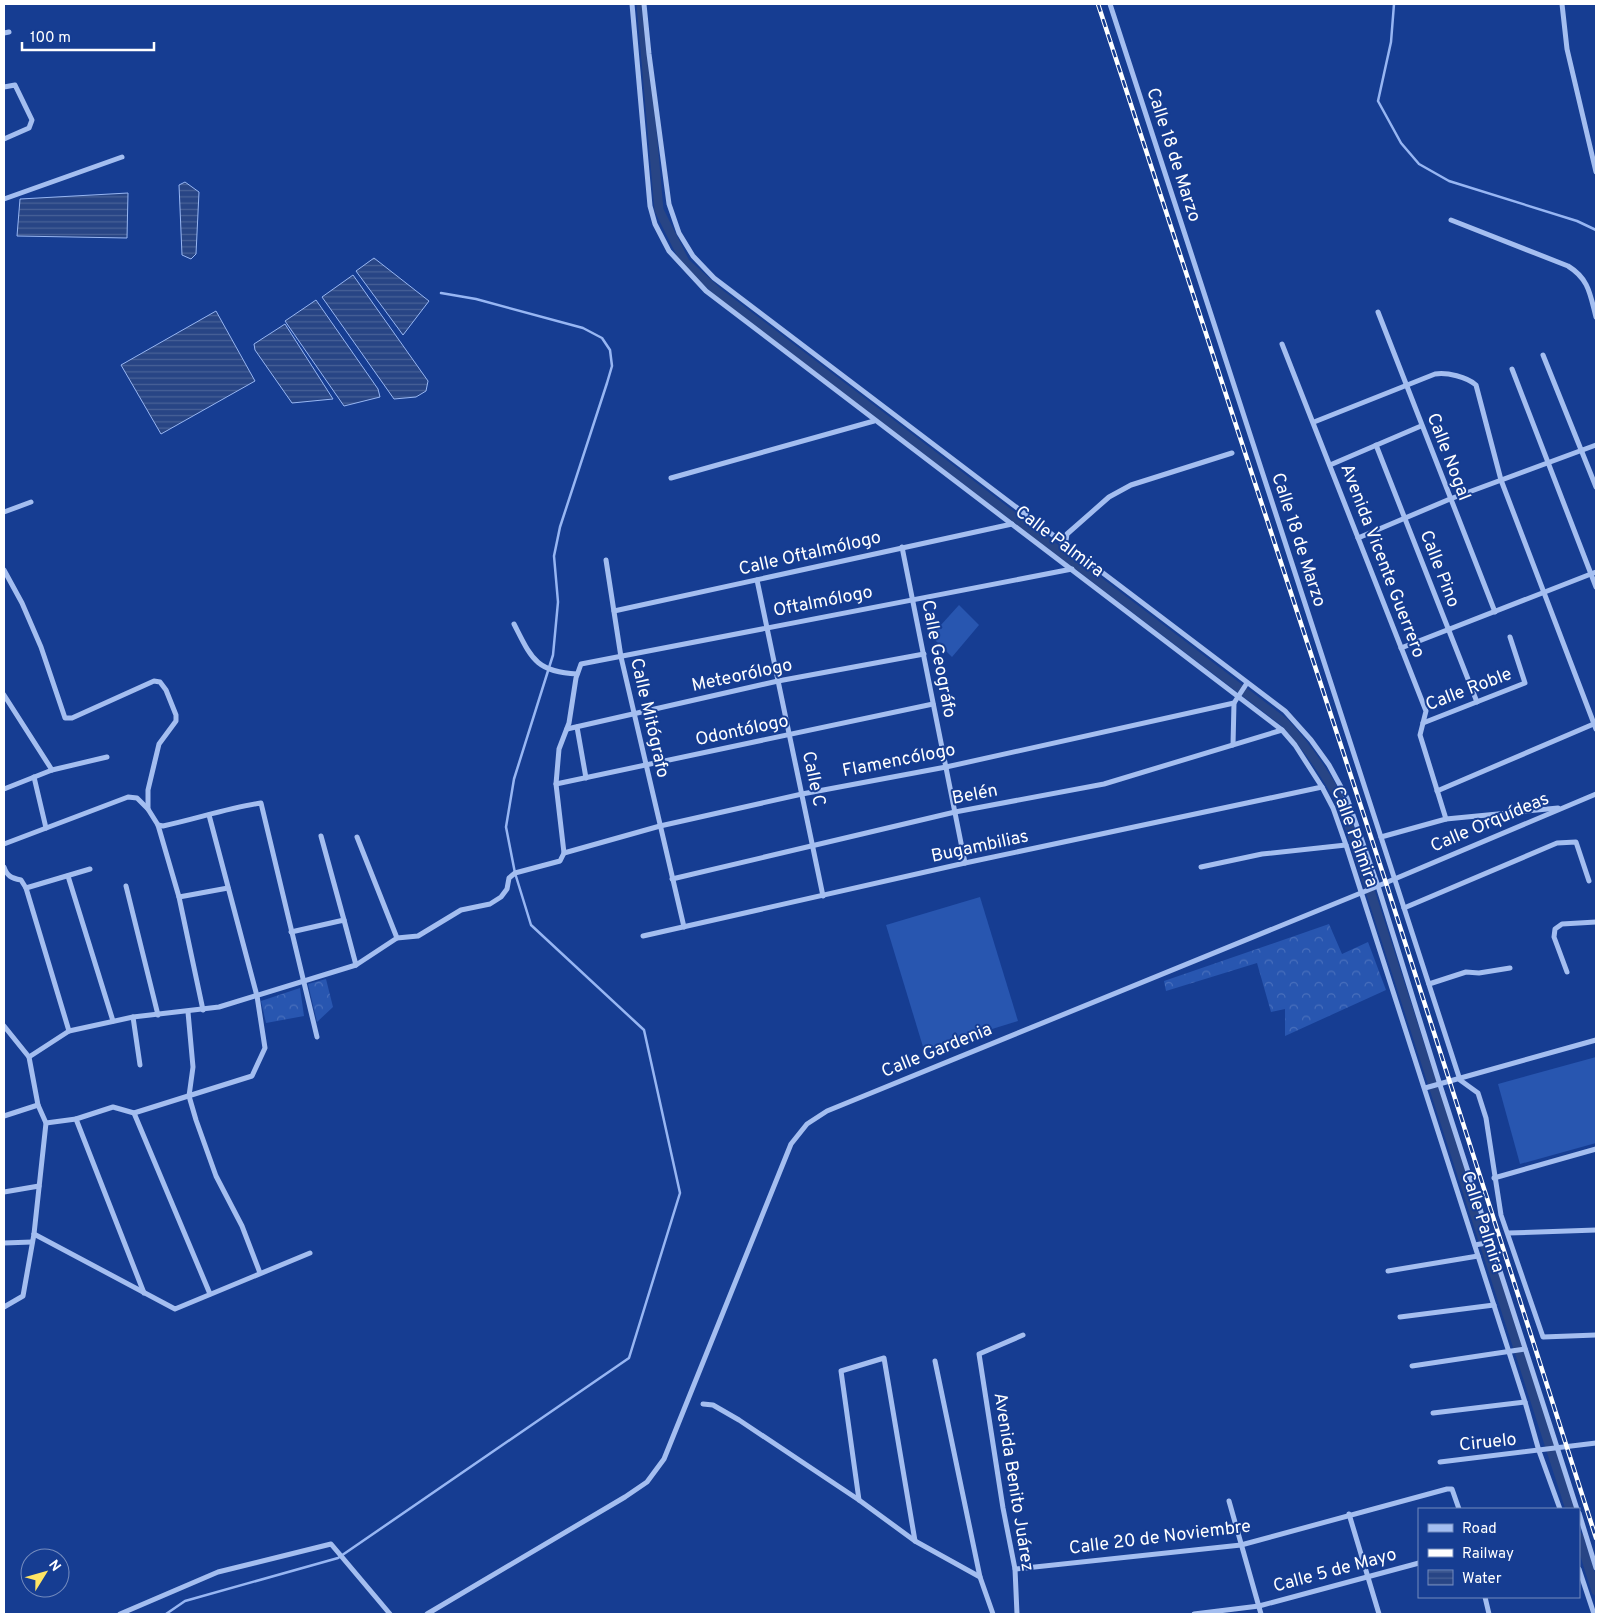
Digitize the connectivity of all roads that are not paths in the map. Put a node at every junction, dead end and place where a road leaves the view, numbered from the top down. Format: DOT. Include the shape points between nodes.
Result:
graph roads {
  1 [pos="632,4"];
  2 [pos="644,4"];
  3 [pos="1110,4"];
  4 [pos="1562,4"];
  5 [pos="4,87"];
  6 [pos="4,139"];
  7 [pos="1593,142"];
  8 [pos="122,157"];
  9 [pos="1596,172"];
  10 [pos="4,199"];
  11 [pos="1451,220"];
  12 [pos="1378,312"];
  13 [pos="1596,317"];
  14 [pos="1282,344"];
  15 [pos="1543,355"];
  16 [pos="1512,369"];
  17 [pos="1406,385"];
  18 [pos="874,421"];
  19 [pos="1314,422"];
  20 [pos="1421,426"];
  21 [pos="1376,445"];
  22 [pos="1596,445"];
  23 [pos="1581,450"];
  24 [pos="1232,453"];
  25 [pos="1548,463"];
  26 [pos="1330,465"];
  27 [pos="671,478"];
  28 [pos="1501,480"];
  29 [pos="1596,487"];
  30 [pos="1450,499"];
  31 [pos="31,502"];
  32 [pos="4,512"];
  33 [pos="1405,518"];
  34 [pos="1012,524"];
  35 [pos="1358,538"];
  36 [pos="1065,546"];
  37 [pos="902,547"];
  38 [pos="606,560"];
  39 [pos="1072,569"];
  40 [pos="4,570"];
  41 [pos="1594,573"];
  42 [pos="757,580"];
  43 [pos="1596,587"];
  44 [pos="1546,592"];
  45 [pos="912,598"];
  46 [pos="614,611"];
  47 [pos="1495,612"];
  48 [pos="514,624"];
  49 [pos="767,628"];
  50 [pos="1448,629"];
  51 [pos="1510,637"];
  52 [pos="1401,648"];
  53 [pos="924,654"];
  54 [pos="621,657"];
  55 [pos="577,674"];
  56 [pos="778,681"];
  57 [pos="1246,684"];
  58 [pos="4,695"];
  59 [pos="1238,698"];
  60 [pos="1477,702"];
  61 [pos="1234,703"];
  62 [pos="933,704"];
  63 [pos="634,714"];
  64 [pos="1422,723"];
  65 [pos="1596,725"];
  66 [pos="577,727"];
  67 [pos="567,729"];
  68 [pos="1282,730"];
  69 [pos="790,735"];
  70 [pos="1234,745"];
  71 [pos="108,757"];
  72 [pos="646,766"];
  73 [pos="946,767"];
  74 [pos="52,770"];
  75 [pos="34,777"];
  76 [pos="586,778"];
  77 [pos="556,784"];
  78 [pos="1322,787"];
  79 [pos="4,789"];
  80 [pos="1437,791"];
  81 [pos="802,794"];
  82 [pos="1596,794"];
  83 [pos="1563,807"];
  84 [pos="148,809"];
  85 [pos="955,812"];
  86 [pos="209,816"];
  87 [pos="1446,819"];
  88 [pos="158,825"];
  89 [pos="660,826"];
  90 [pos="46,828"];
  91 [pos="321,836"];
  92 [pos="357,837"];
  93 [pos="1382,838"];
  94 [pos="4,844"];
  95 [pos="1346,844"];
  96 [pos="813,846"];
  97 [pos="564,853"];
  98 [pos="965,864"];
  99 [pos="4,867"];
  100 [pos="1201,867"];
  101 [pos="90,869"];
  102 [pos="68,876"];
  103 [pos="672,879"];
  104 [pos="1395,879"];
  105 [pos="1589,881"];
  106 [pos="126,886"];
  107 [pos="1377,887"];
  108 [pos="26,888"];
  109 [pos="228,888"];
  110 [pos="1362,891"];
  111 [pos="823,896"];
  112 [pos="179,897"];
  113 [pos="1404,908"];
  114 [pos="344,920"];
  115 [pos="1596,922"];
  116 [pos="684,927"];
  117 [pos="291,932"];
  118 [pos="644,936"];
  119 [pos="397,938"];
  120 [pos="356,965"];
  121 [pos="1510,968"];
  122 [pos="1566,972"];
  123 [pos="302,982"];
  124 [pos="1429,984"];
  125 [pos="257,996"];
  126 [pos="203,1010"];
  127 [pos="188,1012"];
  128 [pos="158,1015"];
  129 [pos="133,1017"];
  130 [pos="113,1021"];
  131 [pos="4,1026"];
  132 [pos="69,1031"];
  133 [pos="317,1038"];
  134 [pos="1596,1040"];
  135 [pos="29,1057"];
  136 [pos="140,1065"];
  137 [pos="1460,1080"];
  138 [pos="1439,1086"];
  139 [pos="1425,1088"];
  140 [pos="189,1096"];
  141 [pos="38,1104"];
  142 [pos="134,1113"];
  143 [pos="4,1116"];
  144 [pos="76,1119"];
  145 [pos="46,1123"];
  146 [pos="1596,1149"];
  147 [pos="1494,1178"];
  148 [pos="39,1186"];
  149 [pos="4,1192"];
  150 [pos="1596,1230"];
  151 [pos="1508,1232"];
  152 [pos="34,1234"];
  153 [pos="32,1242"];
  154 [pos="1490,1242"];
  155 [pos="4,1243"];
  156 [pos="1475,1245"];
  157 [pos="310,1253"];
  158 [pos="1478,1256"];
  159 [pos="1388,1271"];
  160 [pos="260,1273"];
  161 [pos="144,1294"];
  162 [pos="210,1294"];
  163 [pos="1494,1305"];
  164 [pos="4,1307"];
  165 [pos="1400,1316"];
  166 [pos="1023,1334"];
  167 [pos="1596,1335"];
  168 [pos="1525,1350"];
  169 [pos="1510,1352"];
  170 [pos="935,1361"];
  171 [pos="1412,1366"];
  172 [pos="1525,1402"];
  173 [pos="703,1404"];
  174 [pos="1433,1413"];
  175 [pos="1596,1443"];
  176 [pos="1556,1448"];
  177 [pos="1541,1451"];
  178 [pos="1440,1462"];
  179 [pos="859,1500"];
  180 [pos="1229,1501"];
  181 [pos="1459,1508"];
  182 [pos="1560,1508"];
  183 [pos="1577,1508"];
  184 [pos="1349,1514"];
  185 [pos="1580,1516"];
  186 [pos="915,1541"];
  187 [pos="1241,1545"];
  188 [pos="1418,1563"];
  189 [pos="1596,1568"];
  190 [pos="1015,1569"];
  191 [pos="1580,1571"];
  192 [pos="980,1577"];
  193 [pos="1367,1577"];
  194 [pos="1485,1598"];
  195 [pos="1259,1606"];
  196 [pos="120,1614"];
  197 [pos="390,1614"];
  198 [pos="427,1614"];
  199 [pos="992,1614"];
  200 [pos="1017,1614"];
  201 [pos="1194,1614"];
  202 [pos="1261,1614"];
  203 [pos="1379,1614"];
  204 [pos="1489,1614"];
  205 [pos="1594,1614"];
  1 -- 18 [label="street, Calle Palmira" via="650,206 655,224 670,251 706,291"];
  2 -- 36 [label="street" via="669,204 679,233 693,256 714,278"];
  3 -- 93 [label="street, Calle 18 de Marzo"];
  4 -- 7 [label="street" via="1567,49"];
  5 -- 6 [label="street" via="15,85 32,120 29,128"];
  7 -- 9 [label="street"];
  8 -- 10 [label="street"];
  11 -- 13 [label="street" via="1581,274 1588,286"];
  12 -- 17 [label="street, Calle Nogal"];
  14 -- 19 [label="street, Avenida Vicente Guerrero"];
  15 -- 23 [label="street"];
  16 -- 25 [label="street"];
  17 -- 19 [label="street"];
  17 -- 20 [label="street, Calle Nogal"];
  17 -- 28 [label="street" via="1441,373 1476,385"];
  18 -- 27 [label="street"];
  18 -- 34 [label="street, Calle Palmira"];
  19 -- 26 [label="street, Avenida Vicente Guerrero"];
  20 -- 21 [label="street"];
  20 -- 30 [label="street, Calle Nogal"];
  21 -- 26 [label="street"];
  21 -- 33 [label="street, Calle Pino"];
  22 -- 23 [label="street"];
  23 -- 25 [label="street"];
  23 -- 29 [label="street"];
  24 -- 36 [label="street" via="1130,485 1109,497 1068,534"];
  25 -- 28 [label="street"];
  25 -- 41 [label="street"];
  26 -- 35 [label="street, Avenida Vicente Guerrero"];
  28 -- 30 [label="street"];
  28 -- 44 [label="street"];
  30 -- 33 [label="street"];
  30 -- 47 [label="street, Calle Nogal"];
  31 -- 32 [label="street"];
  33 -- 35 [label="street"];
  33 -- 50 [label="street, Calle Pino"];
  34 -- 37 [label="street, Calle Oftalmólogo"];
  34 -- 39 [label="street, Calle Palmira"];
  35 -- 52 [label="street, Avenida Vicente Guerrero"];
  36 -- 57 [label="street"];
  37 -- 42 [label="street, Calle Oftalmólogo"];
  37 -- 45 [label="street, Calle Geográfo"];
  38 -- 46 [label="street, Calle Mitógrafo"];
  39 -- 45 [label="street, Oftalmólogo"];
  39 -- 59 [label="street, Calle Palmira" via="1110,594"];
  40 -- 84 [label="street" via="41,647 66,718 154,681 160,682 166,690 176,721 159,744 148,790"];
  41 -- 43 [label="street"];
  41 -- 44 [label="street"];
  42 -- 46 [label="street, Calle Oftalmólogo"];
  42 -- 49 [label="street, Calle C"];
  44 -- 47 [label="street"];
  44 -- 65 [label="street"];
  45 -- 49 [label="street, Oftalmólogo"];
  45 -- 53 [label="street, Calle Geográfo"];
  46 -- 54 [label="street, Calle Mitógrafo"];
  47 -- 50 [label="street"];
  48 -- 55 [label="street" via="535,661 552,670"];
  49 -- 54 [label="street, Oftalmólogo"];
  49 -- 56 [label="street, Calle C"];
  50 -- 52 [label="street"];
  50 -- 60 [label="street, Calle Pino"];
  51 -- 60 [label="street, Calle Roble" via="1525,683"];
  52 -- 64 [label="street, Avenida Vicente Guerrero" via="1426,711"];
  53 -- 56 [label="street, Meteorólogo"];
  53 -- 62 [label="street, Calle Geográfo"];
  54 -- 55 [label="street, Oftalmólogo" via="581,664"];
  54 -- 63 [label="street, Calle Mitógrafo"];
  55 -- 67 [label="street"];
  56 -- 63 [label="street, Meteorólogo"];
  56 -- 69 [label="street, Calle C"];
  57 -- 59 [label="street"];
  57 -- 107 [label="street" via="1285,711 1329,765 1347,798"];
  58 -- 74 [label="street"];
  59 -- 61 [label="street"];
  59 -- 68 [label="street, Calle Palmira"];
  60 -- 64 [label="street, Calle Roble"];
  61 -- 70 [label="street"];
  61 -- 73 [label="street, Flamencólogo"];
  62 -- 69 [label="street, Odontólogo"];
  62 -- 73 [label="street, Calle Geográfo"];
  63 -- 66 [label="street, Meteorólogo"];
  63 -- 72 [label="street, Calle Mitógrafo"];
  64 -- 80 [label="street, Avenida Vicente Guerrero" via="1420,735"];
  65 -- 80 [label="street"];
  66 -- 67 [label="street, Meteorólogo"];
  66 -- 76 [label="street"];
  67 -- 77 [label="street" via="560,749"];
  68 -- 70 [label="street, Belén"];
  68 -- 78 [label="street, Calle Palmira"];
  69 -- 72 [label="street, Odontólogo"];
  69 -- 81 [label="street, Calle C"];
  70 -- 85 [label="street, Belén" via="1104,784"];
  71 -- 74 [label="street"];
  72 -- 76 [label="street, Odontólogo"];
  72 -- 89 [label="street, Calle Mitógrafo"];
  73 -- 81 [label="street, Flamencólogo"];
  73 -- 85 [label="street, Calle Geográfo"];
  74 -- 75 [label="street"];
  75 -- 79 [label="street"];
  75 -- 90 [label="street"];
  76 -- 77 [label="street, Odontólogo"];
  77 -- 97 [label="street"];
  78 -- 95 [label="street, Calle Palmira"];
  78 -- 98 [label="street, Bugambilias"];
  80 -- 87 [label="street, Avenida Vicente Guerrero"];
  81 -- 89 [label="street, Flamencólogo"];
  81 -- 96 [label="street, Calle C"];
  82 -- 83 [label="street, Calle Orquídeas"];
  83 -- 87 [label="street"];
  83 -- 104 [label="street, Calle Orquídeas"];
  84 -- 88 [label="street"];
  84 -- 90 [label="street" via="137,798 128,797"];
  85 -- 96 [label="street, Belén"];
  85 -- 98 [label="street, Calle Geográfo"];
  86 -- 88 [label="street"];
  86 -- 109 [label="street"];
  86 -- 117 [label="street" via="230,808 261,803"];
  87 -- 93 [label="street"];
  88 -- 112 [label="street"];
  89 -- 97 [label="street, Flamencólogo"];
  89 -- 103 [label="street, Calle Mitógrafo"];
  90 -- 94 [label="street"];
  91 -- 114 [label="street"];
  92 -- 119 [label="street"];
  93 -- 104 [label="street, Calle 18 de Marzo"];
  95 -- 100 [label="street" via="1262,854"];
  95 -- 110 [label="street, Calle Palmira"];
  96 -- 103 [label="street, Belén"];
  96 -- 111 [label="street, Calle C"];
  97 -- 119 [label="street, Flamencólogo" via="560,861 509,878 501,898 490,904 461,910 418,936"];
  98 -- 111 [label="street, Bugambilias"];
  99 -- 108 [label="street" via="6,874 21,880"];
  101 -- 102 [label="street"];
  102 -- 108 [label="street"];
  102 -- 130 [label="street"];
  103 -- 116 [label="street, Calle Mitógrafo"];
  104 -- 107 [label="street, Calle Orquídeas"];
  104 -- 113 [label="street, Calle 18 de Marzo"];
  105 -- 113 [label="street" via="1576,842 1557,843"];
  106 -- 128 [label="street"];
  107 -- 110 [label="street, Calle Gardenia"];
  107 -- 138 [label="street"];
  108 -- 132 [label="street"];
  109 -- 112 [label="street"];
  109 -- 125 [label="street"];
  110 -- 139 [label="street, Calle Palmira"];
  110 -- 198 [label="street, Calle Gardenia" via="827,1111 807,1124 791,1144 664,1459 647,1482"];
  111 -- 116 [label="street, Bugambilias"];
  112 -- 126 [label="street"];
  113 -- 124 [label="street, Calle 18 de Marzo"];
  114 -- 117 [label="street"];
  114 -- 120 [label="street"];
  115 -- 122 [label="street" via="1562,924 1556,930 1554,937"];
  116 -- 118 [label="street, Bugambilias"];
  117 -- 123 [label="street"];
  119 -- 120 [label="street"];
  120 -- 123 [label="street"];
  121 -- 124 [label="street" via="1466,972"];
  123 -- 125 [label="street"];
  123 -- 133 [label="street"];
  124 -- 137 [label="street, Calle 18 de Marzo"];
  125 -- 126 [label="street"];
  125 -- 140 [label="street" via="265,1048 252,1076"];
  126 -- 127 [label="street"];
  127 -- 128 [label="street"];
  127 -- 140 [label="street" via="193,1067"];
  128 -- 129 [label="street"];
  129 -- 130 [label="street"];
  129 -- 136 [label="street"];
  130 -- 132 [label="street"];
  131 -- 135 [label="street"];
  132 -- 135 [label="street"];
  134 -- 137 [label="street"];
  135 -- 141 [label="street"];
  137 -- 138 [label="street"];
  137 -- 147 [label="street" via="1478,1094 1486,1118"];
  138 -- 139 [label="street"];
  138 -- 154 [label="street"];
  139 -- 156 [label="street, Calle Palmira"];
  140 -- 142 [label="street"];
  140 -- 160 [label="street" via="216,1176 242,1226"];
  141 -- 143 [label="street"];
  141 -- 145 [label="street"];
  142 -- 144 [label="street" via="113,1107"];
  142 -- 162 [label="street"];
  144 -- 145 [label="street"];
  144 -- 161 [label="street"];
  145 -- 148 [label="street"];
  146 -- 147 [label="street"];
  147 -- 151 [label="street" via="1497,1200"];
  148 -- 149 [label="street"];
  148 -- 152 [label="street"];
  150 -- 151 [label="street"];
  151 -- 167 [label="street" via="1543,1337"];
  152 -- 153 [label="street"];
  152 -- 161 [label="street"];
  153 -- 155 [label="street"];
  153 -- 164 [label="street" via="23,1296"];
  154 -- 156 [label="street"];
  154 -- 168 [label="street"];
  156 -- 158 [label="street, Calle Palmira"];
  157 -- 160 [label="street"];
  158 -- 159 [label="street"];
  158 -- 163 [label="street, Calle Palmira"];
  160 -- 162 [label="street"];
  161 -- 162 [label="street" via="175,1308"];
  163 -- 165 [label="street"];
  163 -- 169 [label="street, Calle Palmira"];
  166 -- 190 [label="street, Avenida Benito Juárez" via="979,1354"];
  168 -- 169 [label="street"];
  168 -- 176 [label="street"];
  169 -- 171 [label="street"];
  169 -- 172 [label="street, Calle Palmira"];
  170 -- 192 [label="street"];
  172 -- 174 [label="street"];
  172 -- 177 [label="street, Calle Palmira"];
  173 -- 179 [label="street" via="713,1405 739,1420"];
  175 -- 176 [label="street, Ciruelo"];
  176 -- 177 [label="street, Ciruelo"];
  176 -- 183 [label="street"];
  177 -- 178 [label="street, Ciruelo"];
  177 -- 182 [label="street, Calle Palmira"];
  179 -- 186 [label="street"];
  179 -- 186 [label="street" via="842,1370 884,1358"];
  180 -- 187 [label="street"];
  181 -- 184 [label="street, Calle 20 de Noviembre" via="1452,1489"];
  184 -- 187 [label="street, Calle 20 de Noviembre"];
  184 -- 193 [label="street"];
  185 -- 189 [label="street"];
  186 -- 192 [label="street"];
  187 -- 190 [label="street, Calle 20 de Noviembre"];
  187 -- 195 [label="street"];
  188 -- 193 [label="street, Calle 5 de Mayo"];
  190 -- 200 [label="street, Avenida Benito Juárez"];
  191 -- 205 [label="street"];
  192 -- 199 [label="street"];
  193 -- 195 [label="street, Calle 5 de Mayo"];
  193 -- 203 [label="street"];
  194 -- 204 [label="street"];
  195 -- 201 [label="street, Calle 5 de Mayo"];
  195 -- 202 [label="street"];
  196 -- 197 [label="street" via="218,1572 331,1544"];
}
